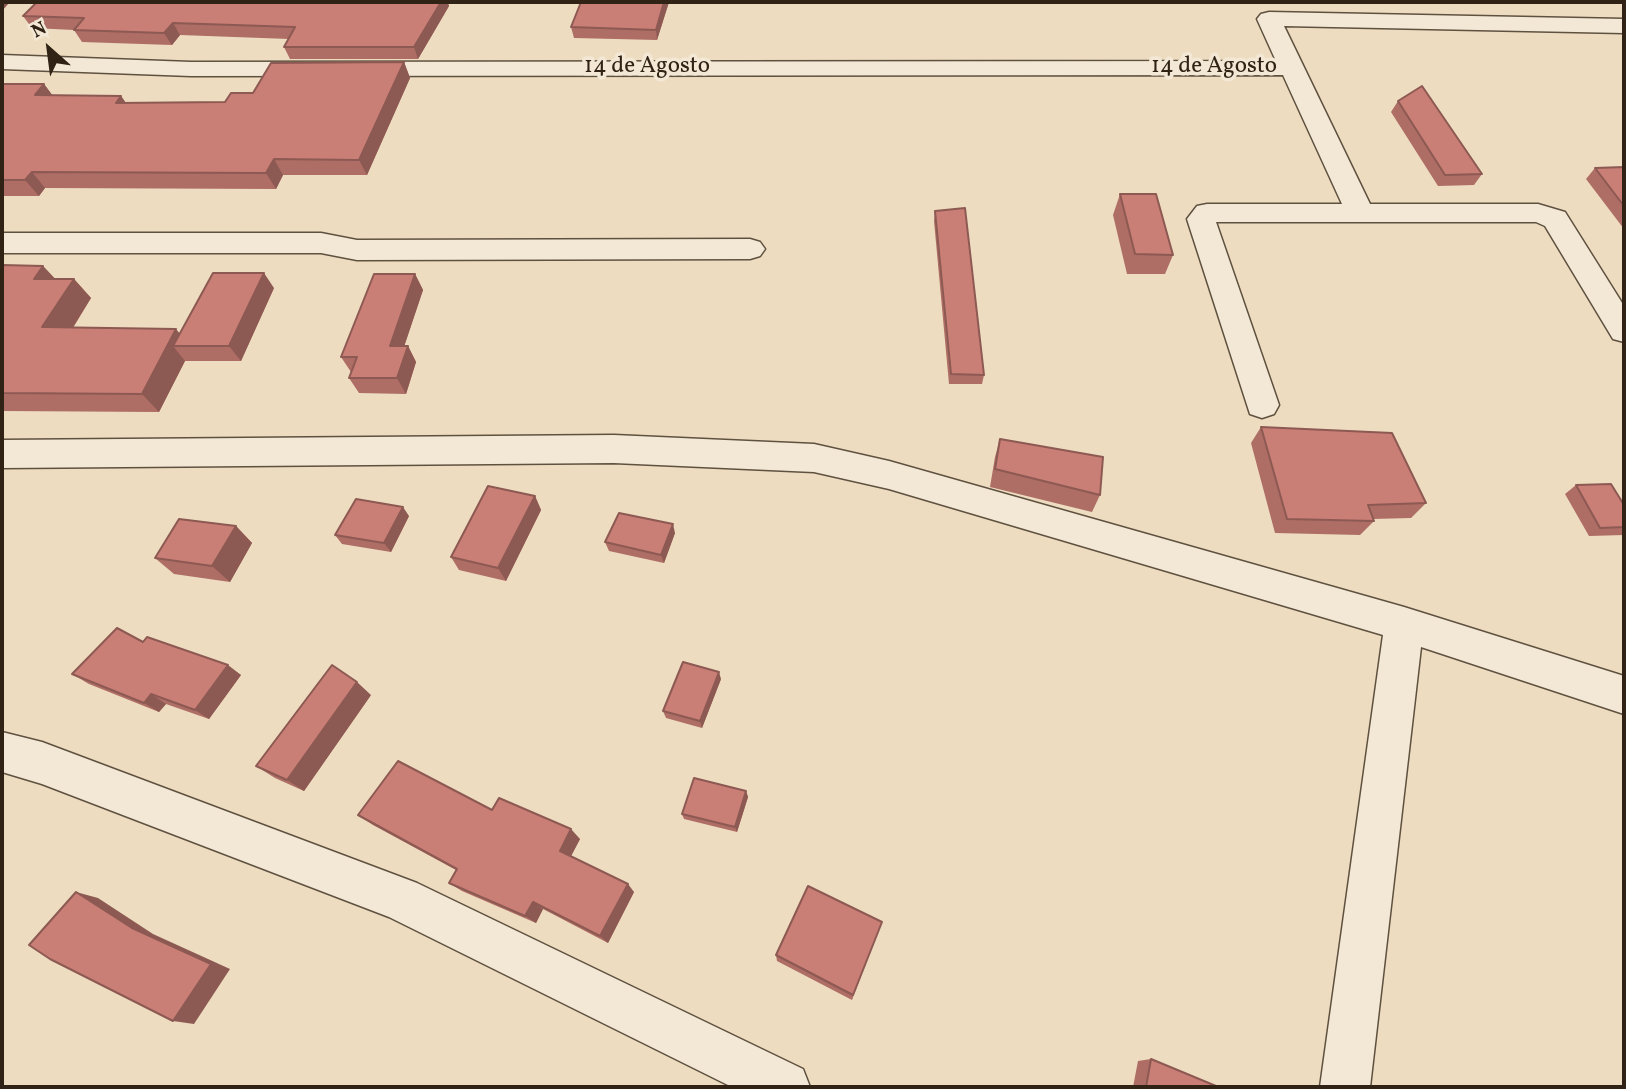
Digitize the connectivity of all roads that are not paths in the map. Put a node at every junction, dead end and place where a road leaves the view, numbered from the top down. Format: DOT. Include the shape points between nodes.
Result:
graph roads {
  1 [pos="1624,26"];
  2 [pos="2,62"];
  3 [pos="1292,68"];
  4 [pos="1359,211"];
  5 [pos="2,243"];
  6 [pos="750,249"];
  7 [pos="1624,331"];
  8 [pos="1262,405"];
  9 [pos="2,454"];
  10 [pos="1404,624"];
  11 [pos="1624,695"];
  12 [pos="2,752"];
  13 [pos="785,1087"];
  14 [pos="1345,1087"];
  1 -- 3 [label="street, 14 de Agosto" via="1269,19"];
  2 -- 3 [label="street, 14 de Agosto" via="191,69"];
  3 -- 4 [label="street"];
  4 -- 7 [label="street" via="1538,213 1555,219"];
  4 -- 8 [label="street" via="1207,214 1201,219"];
  5 -- 6 [label="street" via="321,243 357,250"];
  9 -- 10 [label="street" via="530,447 814,458 889,475"];
  10 -- 11 [label="street"];
  10 -- 14 [label="street"];
  12 -- 13 [label="street" via="42,763 401,900"];
}
